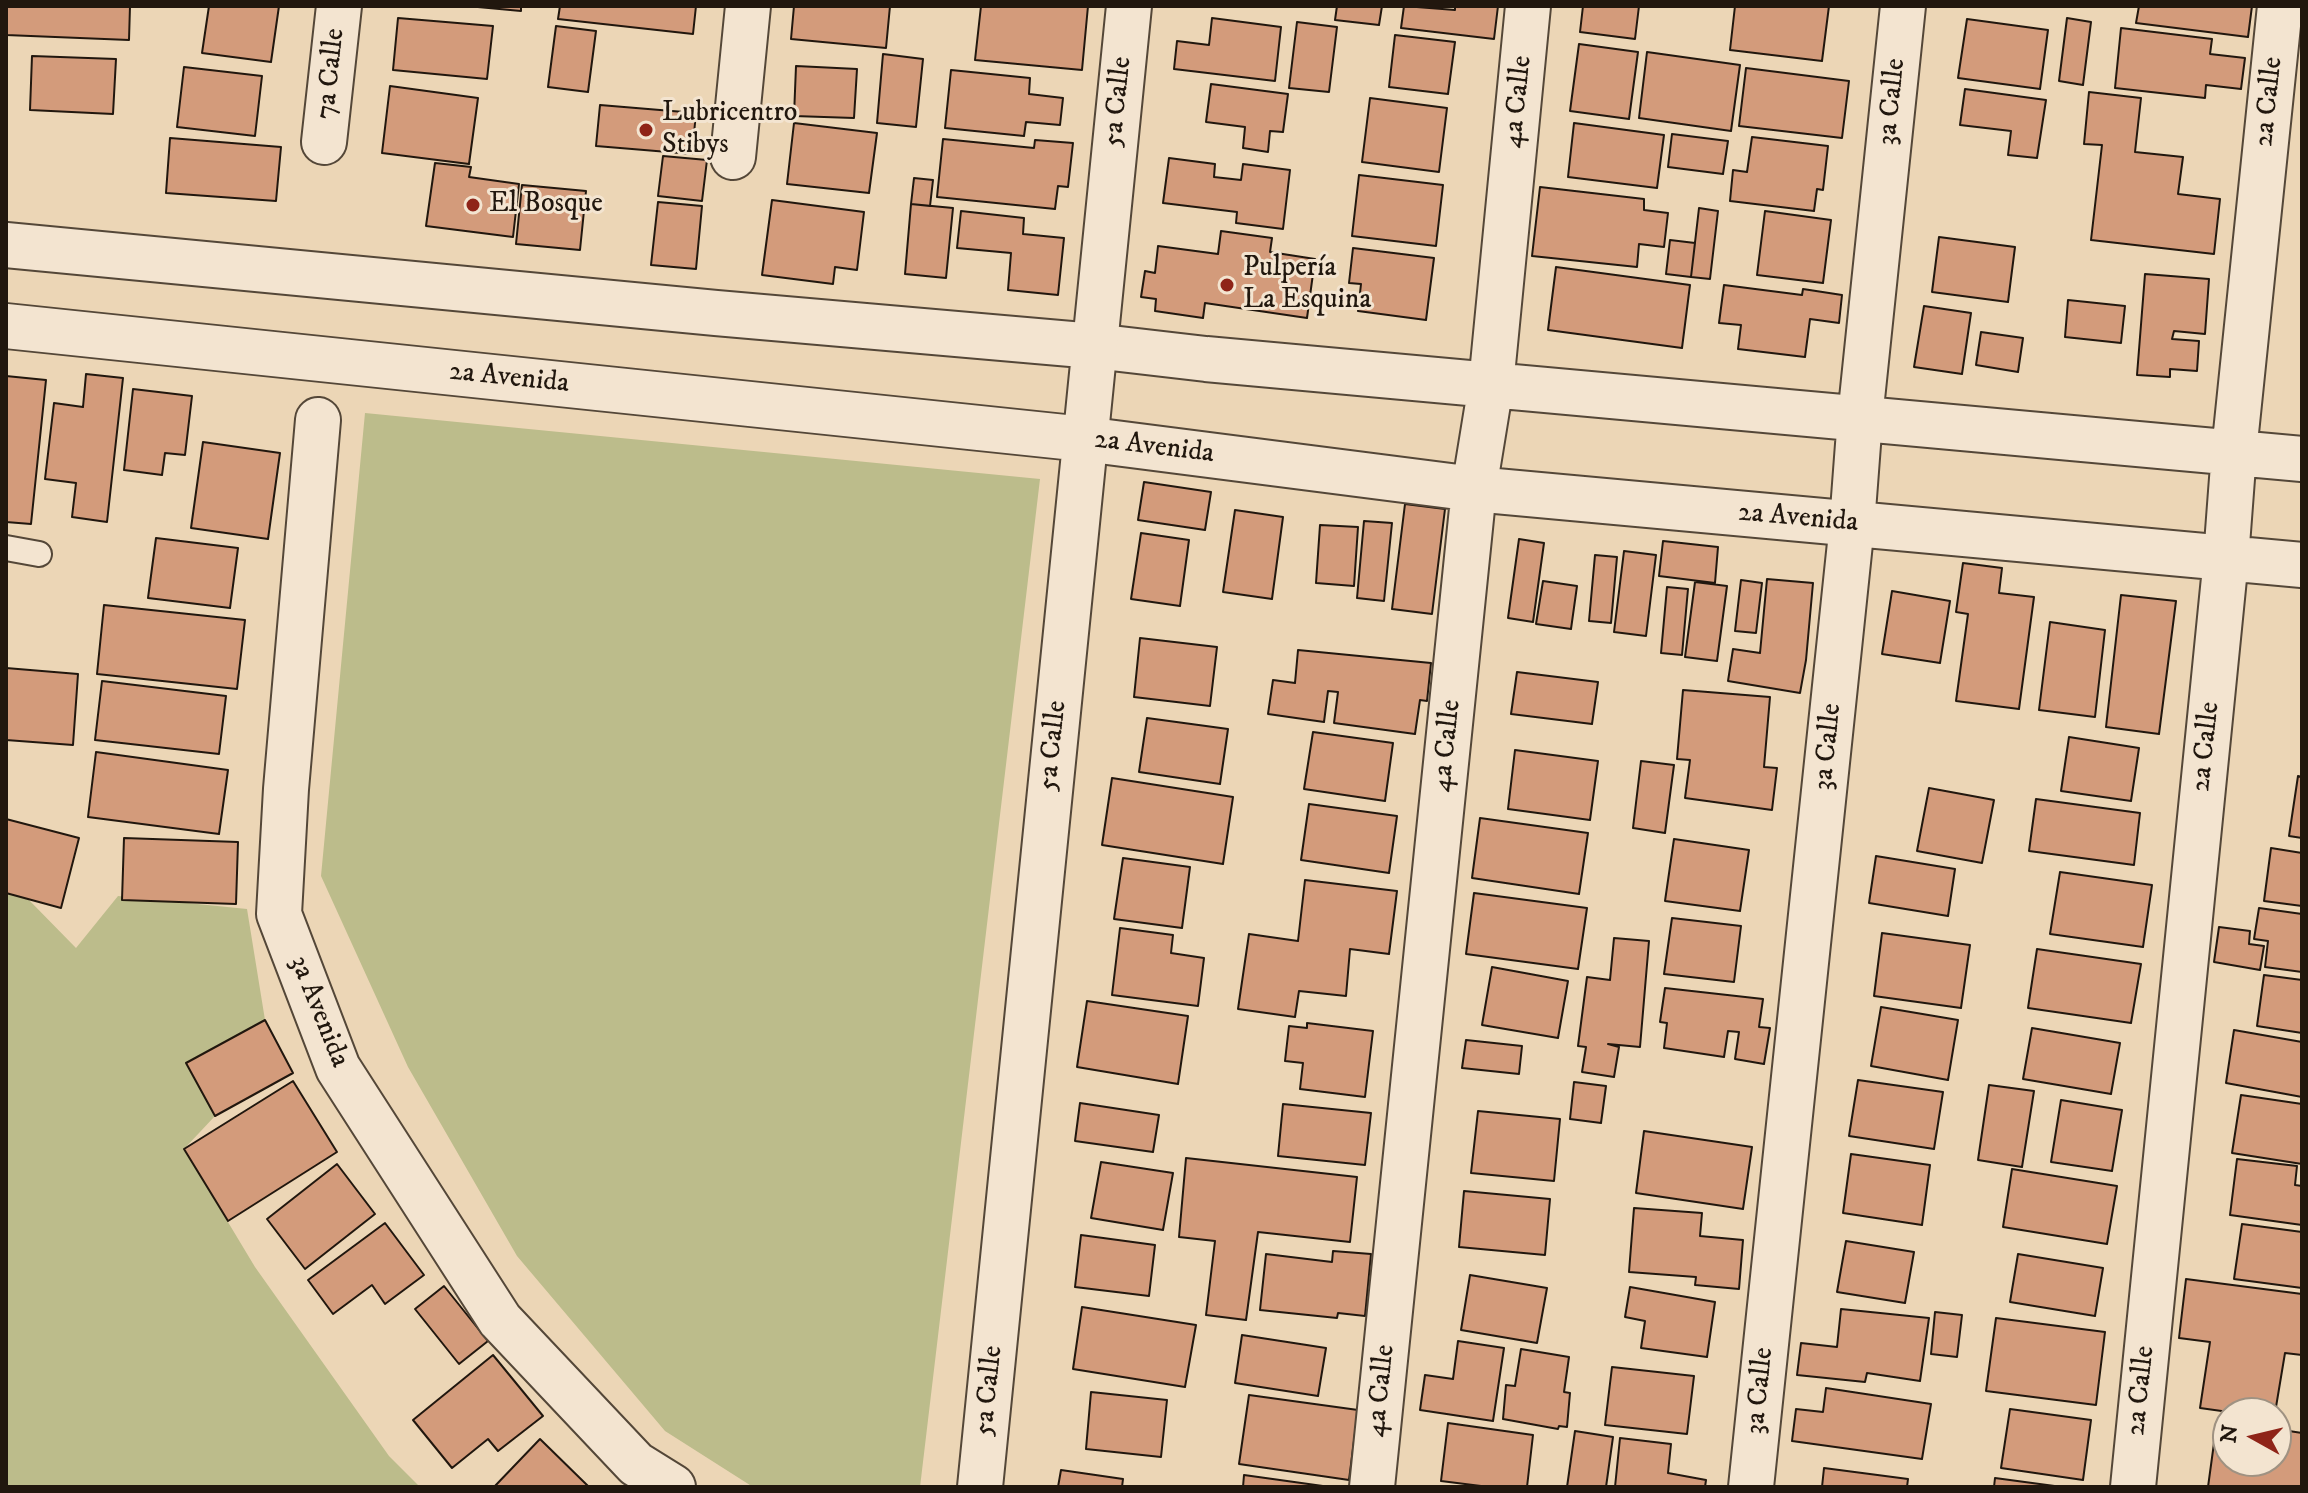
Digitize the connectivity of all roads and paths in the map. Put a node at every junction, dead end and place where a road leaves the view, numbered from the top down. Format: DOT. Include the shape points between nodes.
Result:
graph roads {
  1 [pos="339,6"];
  2 [pos="748,6"];
  3 [pos="1129,6"];
  4 [pos="1528,6"];
  5 [pos="1903,6"];
  6 [pos="2280,6"];
  7 [pos="324,142"];
  8 [pos="733,157"];
  9 [pos="6,245"];
  10 [pos="6,326"];
  11 [pos="1094,346"];
  12 [pos="1491,385"];
  13 [pos="1860,418"];
  14 [pos="318,420"];
  15 [pos="1084,439"];
  16 [pos="2234,452"];
  17 [pos="2302,459"];
  18 [pos="1474,489"];
  19 [pos="1852,524"];
  20 [pos="6,548"];
  21 [pos="39,554"];
  22 [pos="2226,558"];
  23 [pos="2302,565"];
  24 [pos="673,1487"];
  25 [pos="980,1487"];
  26 [pos="1372,1487"];
  27 [pos="1751,1487"];
  28 [pos="2133,1487"];
  1 -- 7 [label="street, 7a Calle"];
  2 -- 8 [label="street"];
  3 -- 11 [label="street, 5a Calle"];
  4 -- 12 [label="street, 4a Calle"];
  5 -- 13 [label="street, 3a Calle"];
  6 -- 16 [label="street, 2a Calle"];
  9 -- 11 [label="street"];
  10 -- 15 [label="street, 2a Avenida"];
  11 -- 12 [label="street"];
  11 -- 15 [label="street, 5a Calle"];
  12 -- 13 [label="street"];
  12 -- 18 [label="street, 4a Calle"];
  13 -- 16 [label="street"];
  13 -- 19 [label="street, 3a Calle"];
  14 -- 24 [label="street, 3a Avenida" via="279,914 338,1068 500,1320 636,1464"];
  15 -- 18 [label="street, 2a Avenida"];
  15 -- 25 [label="street, 5a Calle"];
  16 -- 17 [label="street"];
  16 -- 22 [label="street, 2a Calle"];
  18 -- 19 [label="street, 2a Avenida"];
  18 -- 26 [label="street, 4a Calle"];
  19 -- 22 [label="street, 2a Avenida"];
  19 -- 27 [label="street, 3a Calle"];
  20 -- 21 [label="lane"];
  22 -- 23 [label="street, 2a Avenida"];
  22 -- 28 [label="street, 2a Calle"];
}
